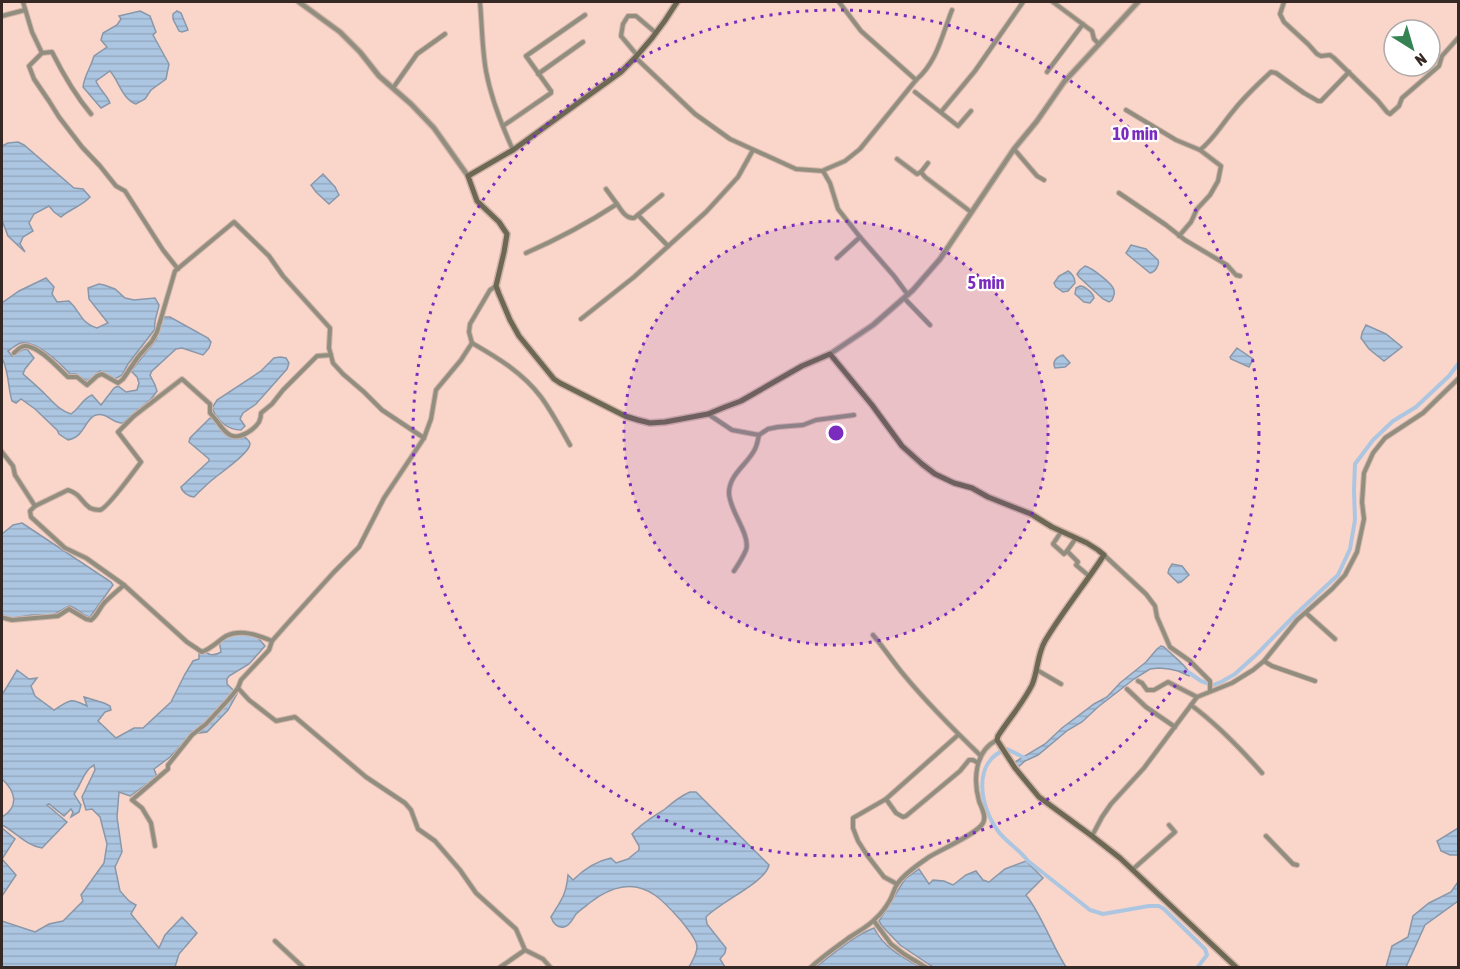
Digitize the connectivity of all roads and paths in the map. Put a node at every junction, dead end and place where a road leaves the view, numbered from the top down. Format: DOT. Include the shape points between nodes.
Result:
graph roads {
  1 [pos="23,2"];
  2 [pos="299,2"];
  3 [pos="480,2"];
  4 [pos="677,2"];
  5 [pos="839,2"];
  6 [pos="1023,2"];
  7 [pos="1053,2"];
  8 [pos="1138,2"];
  9 [pos="1284,2"];
  10 [pos="25,10"];
  11 [pos="952,10"];
  12 [pos="585,15"];
  13 [pos="2,16"];
  14 [pos="1083,24"];
  15 [pos="656,33"];
  16 [pos="446,34"];
  17 [pos="1458,38"];
  18 [pos="583,42"];
  19 [pos="1100,45"];
  20 [pos="42,53"];
  21 [pos="637,57"];
  22 [pos="1047,72"];
  23 [pos="1349,72"];
  24 [pos="538,74"];
  25 [pos="916,80"];
  26 [pos="393,88"];
  27 [pos="915,92"];
  28 [pos="1126,110"];
  29 [pos="971,111"];
  30 [pos="941,112"];
  31 [pos="91,114"];
  32 [pos="503,126"];
  33 [pos="1014,149"];
  34 [pos="753,150"];
  35 [pos="1200,150"];
  36 [pos="511,152"];
  37 [pos="897,159"];
  38 [pos="927,163"];
  39 [pos="824,171"];
  40 [pos="921,172"];
  41 [pos="468,176"];
  42 [pos="1044,180"];
  43 [pos="606,189"];
  44 [pos="1119,193"];
  45 [pos="662,195"];
  46 [pos="617,204"];
  47 [pos="971,212"];
  48 [pos="638,215"];
  49 [pos="1179,236"];
  50 [pos="860,237"];
  51 [pos="668,246"];
  52 [pos="526,253"];
  53 [pos="837,258"];
  54 [pos="178,269"];
  55 [pos="1240,276"];
  56 [pos="496,286"];
  57 [pos="906,296"];
  58 [pos="581,319"];
  59 [pos="930,325"];
  60 [pos="472,343"];
  61 [pos="14,353"];
  62 [pos="830,354"];
  63 [pos="331,355"];
  64 [pos="1458,379"];
  65 [pos="708,414"];
  66 [pos="854,415"];
  67 [pos="759,435"];
  68 [pos="424,438"];
  69 [pos="570,445"];
  70 [pos="2,452"];
  71 [pos="35,506"];
  72 [pos="1061,532"];
  73 [pos="1076,538"];
  74 [pos="1067,551"];
  75 [pos="1104,555"];
  76 [pos="734,571"];
  77 [pos="1090,577"];
  78 [pos="124,585"];
  79 [pos="1306,613"];
  80 [pos="4,618"];
  81 [pos="873,635"];
  82 [pos="1335,639"];
  83 [pos="272,642"];
  84 [pos="1264,661"];
  85 [pos="1036,670"];
  86 [pos="1137,681"];
  87 [pos="1315,681"];
  88 [pos="1061,684"];
  89 [pos="238,688"];
  90 [pos="1127,689"];
  91 [pos="1210,690"];
  92 [pos="1197,697"];
  93 [pos="1191,705"];
  94 [pos="1175,727"];
  95 [pos="958,735"];
  96 [pos="998,742"];
  97 [pos="981,756"];
  98 [pos="978,763"];
  99 [pos="1262,773"];
  100 [pos="886,799"];
  101 [pos="1168,825"];
  102 [pos="1092,836"];
  103 [pos="1266,836"];
  104 [pos="155,846"];
  105 [pos="1297,865"];
  106 [pos="1132,870"];
  107 [pos="897,884"];
  108 [pos="874,921"];
  109 [pos="275,941"];
  110 [pos="525,950"];
  111 [pos="304,968"];
  112 [pos="499,968"];
  113 [pos="551,968"];
  114 [pos="810,968"];
  115 [pos="927,968"];
  116 [pos="1237,968"];
  1 -- 10 [label="street"];
  2 -- 26 [label="street" via="340,32"];
  3 -- 32 [label="street" via="486,72"];
  4 -- 15 [label="main road"];
  5 -- 25 [label="street" via="861,30"];
  6 -- 30 [label="street"];
  7 -- 14 [label="street"];
  8 -- 19 [label="street"];
  9 -- 23 [label="street" via="1280,14 1284,22 1317,54 1330,55"];
  10 -- 13 [label="street"];
  10 -- 20 [label="street"];
  11 -- 25 [label="street" via="935,57"];
  12 -- 24 [label="street" via="526,56"];
  14 -- 19 [label="street"];
  14 -- 22 [label="street"];
  15 -- 21 [label="main road"];
  15 -- 21 [label="street" via="636,16 628,16 622,24 621,36"];
  16 -- 26 [label="street" via="417,54"];
  17 -- 23 [label="street" via="1442,56 1439,66 1402,98 1390,114"];
  18 -- 24 [label="street"];
  19 -- 33 [label="street" via="1064,82"];
  20 -- 31 [label="street" via="52,52"];
  20 -- 54 [label="street" via="29,66 34,79 82,147 125,191"];
  21 -- 34 [label="street" via="695,114"];
  21 -- 36 [label="main road"];
  23 -- 35 [label="street" via="1321,101 1271,72"];
  24 -- 32 [label="street" via="551,93"];
  25 -- 39 [label="street" via="860,149"];
  26 -- 41 [label="street" via="434,128"];
  27 -- 30 [label="street"];
  28 -- 35 [label="street"];
  29 -- 30 [label="street" via="958,126"];
  32 -- 36 [label="street"];
  33 -- 42 [label="street"];
  33 -- 47 [label="street"];
  34 -- 39 [label="street" via="796,169"];
  34 -- 51 [label="street" via="738,177"];
  35 -- 49 [label="street" via="1221,166 1220,177"];
  36 -- 41 [label="main road"];
  37 -- 40 [label="street" via="917,174"];
  38 -- 40 [label="street"];
  39 -- 50 [label="street" via="838,209"];
  40 -- 47 [label="street"];
  41 -- 56 [label="main road" via="477,201 507,234"];
  43 -- 46 [label="street"];
  44 -- 49 [label="street"];
  45 -- 48 [label="street"];
  46 -- 48 [label="street" via="631,218"];
  46 -- 52 [label="street"];
  47 -- 57 [label="street" via="940,259"];
  48 -- 51 [label="street"];
  49 -- 55 [label="street"];
  50 -- 53 [label="street"];
  50 -- 57 [label="street"];
  51 -- 58 [label="street"];
  54 -- 61 [label="street" via="157,332 118,383 102,374 87,386 77,377 68,377 38,351 22,346"];
  54 -- 63 [label="street" via="234,222 269,256 330,328"];
  56 -- 60 [label="street" via="470,324"];
  56 -- 65 [label="main road" via="519,336 560,383 625,416 650,423"];
  57 -- 59 [label="street"];
  57 -- 62 [label="street" via="873,325"];
  60 -- 68 [label="street" via="436,390"];
  60 -- 69 [label="street" via="525,379 549,408"];
  62 -- 65 [label="main road"];
  62 -- 72 [label="main road" via="902,446 922,464 935,474 1031,514"];
  63 -- 68 [label="street" via="343,375 382,410"];
  63 -- 71 [label="street" via="317,356 261,413 256,426 238,436 230,435 210,413 210,404 182,379 118,432 141,462 102,510 90,508 68,490"];
  64 -- 79 [label="street" via="1424,413 1385,438 1372,453 1364,473 1364,519 1357,552 1345,575"];
  65 -- 67 [label="street" via="732,430"];
  66 -- 67 [label="street" via="768,429"];
  67 -- 76 [label="street" via="756,448 733,477 729,492 747,540"];
  68 -- 83 [label="street" via="384,498 359,547"];
  70 -- 71 [label="street"];
  71 -- 78 [label="street" via="30,510 32,517 44,530"];
  72 -- 73 [label="main road"];
  72 -- 74 [label="street" via="1053,544 1064,554"];
  73 -- 74 [label="street"];
  73 -- 75 [label="main road"];
  74 -- 77 [label="street"];
  75 -- 77 [label="main road"];
  75 -- 91 [label="street" via="1151,600 1170,647 1210,681"];
  77 -- 85 [label="main road" via="1044,642"];
  78 -- 80 [label="street" via="91,620 69,609 58,616"];
  78 -- 83 [label="street" via="202,652 238,632"];
  79 -- 82 [label="street"];
  79 -- 84 [label="street"];
  81 -- 95 [label="street"];
  83 -- 89 [label="street"];
  84 -- 87 [label="street"];
  84 -- 91 [label="street" via="1232,683"];
  85 -- 88 [label="street"];
  85 -- 96 [label="main road" via="1028,692"];
  86 -- 92 [label="street" via="1147,690 1168,682"];
  89 -- 104 [label="street" via="192,735 168,769 132,800 151,823"];
  89 -- 110 [label="street" via="276,721 295,717 366,777 405,803 418,830 435,841 476,892 516,929"];
  90 -- 94 [label="street"];
  91 -- 92 [label="street"];
  92 -- 93 [label="street"];
  93 -- 94 [label="street"];
  93 -- 99 [label="street" via="1213,721"];
  94 -- 102 [label="street" via="1111,804"];
  95 -- 97 [label="street"];
  95 -- 100 [label="street"];
  96 -- 97 [label="street"];
  96 -- 102 [label="main road" via="1039,797"];
  97 -- 98 [label="street"];
  98 -- 100 [label="street" via="969,760 906,816 897,813"];
  98 -- 107 [label="street" via="976,786 983,823 915,867"];
  100 -- 107 [label="street" via="853,818 854,828 877,870"];
  101 -- 106 [label="street" via="1175,832"];
  102 -- 106 [label="main road"];
  103 -- 105 [label="street"];
  106 -- 116 [label="main road"];
  107 -- 108 [label="street"];
  108 -- 114 [label="street"];
  108 -- 115 [label="street" via="897,949"];
  109 -- 111 [label="street"];
  110 -- 112 [label="street"];
  110 -- 113 [label="street"];
}
